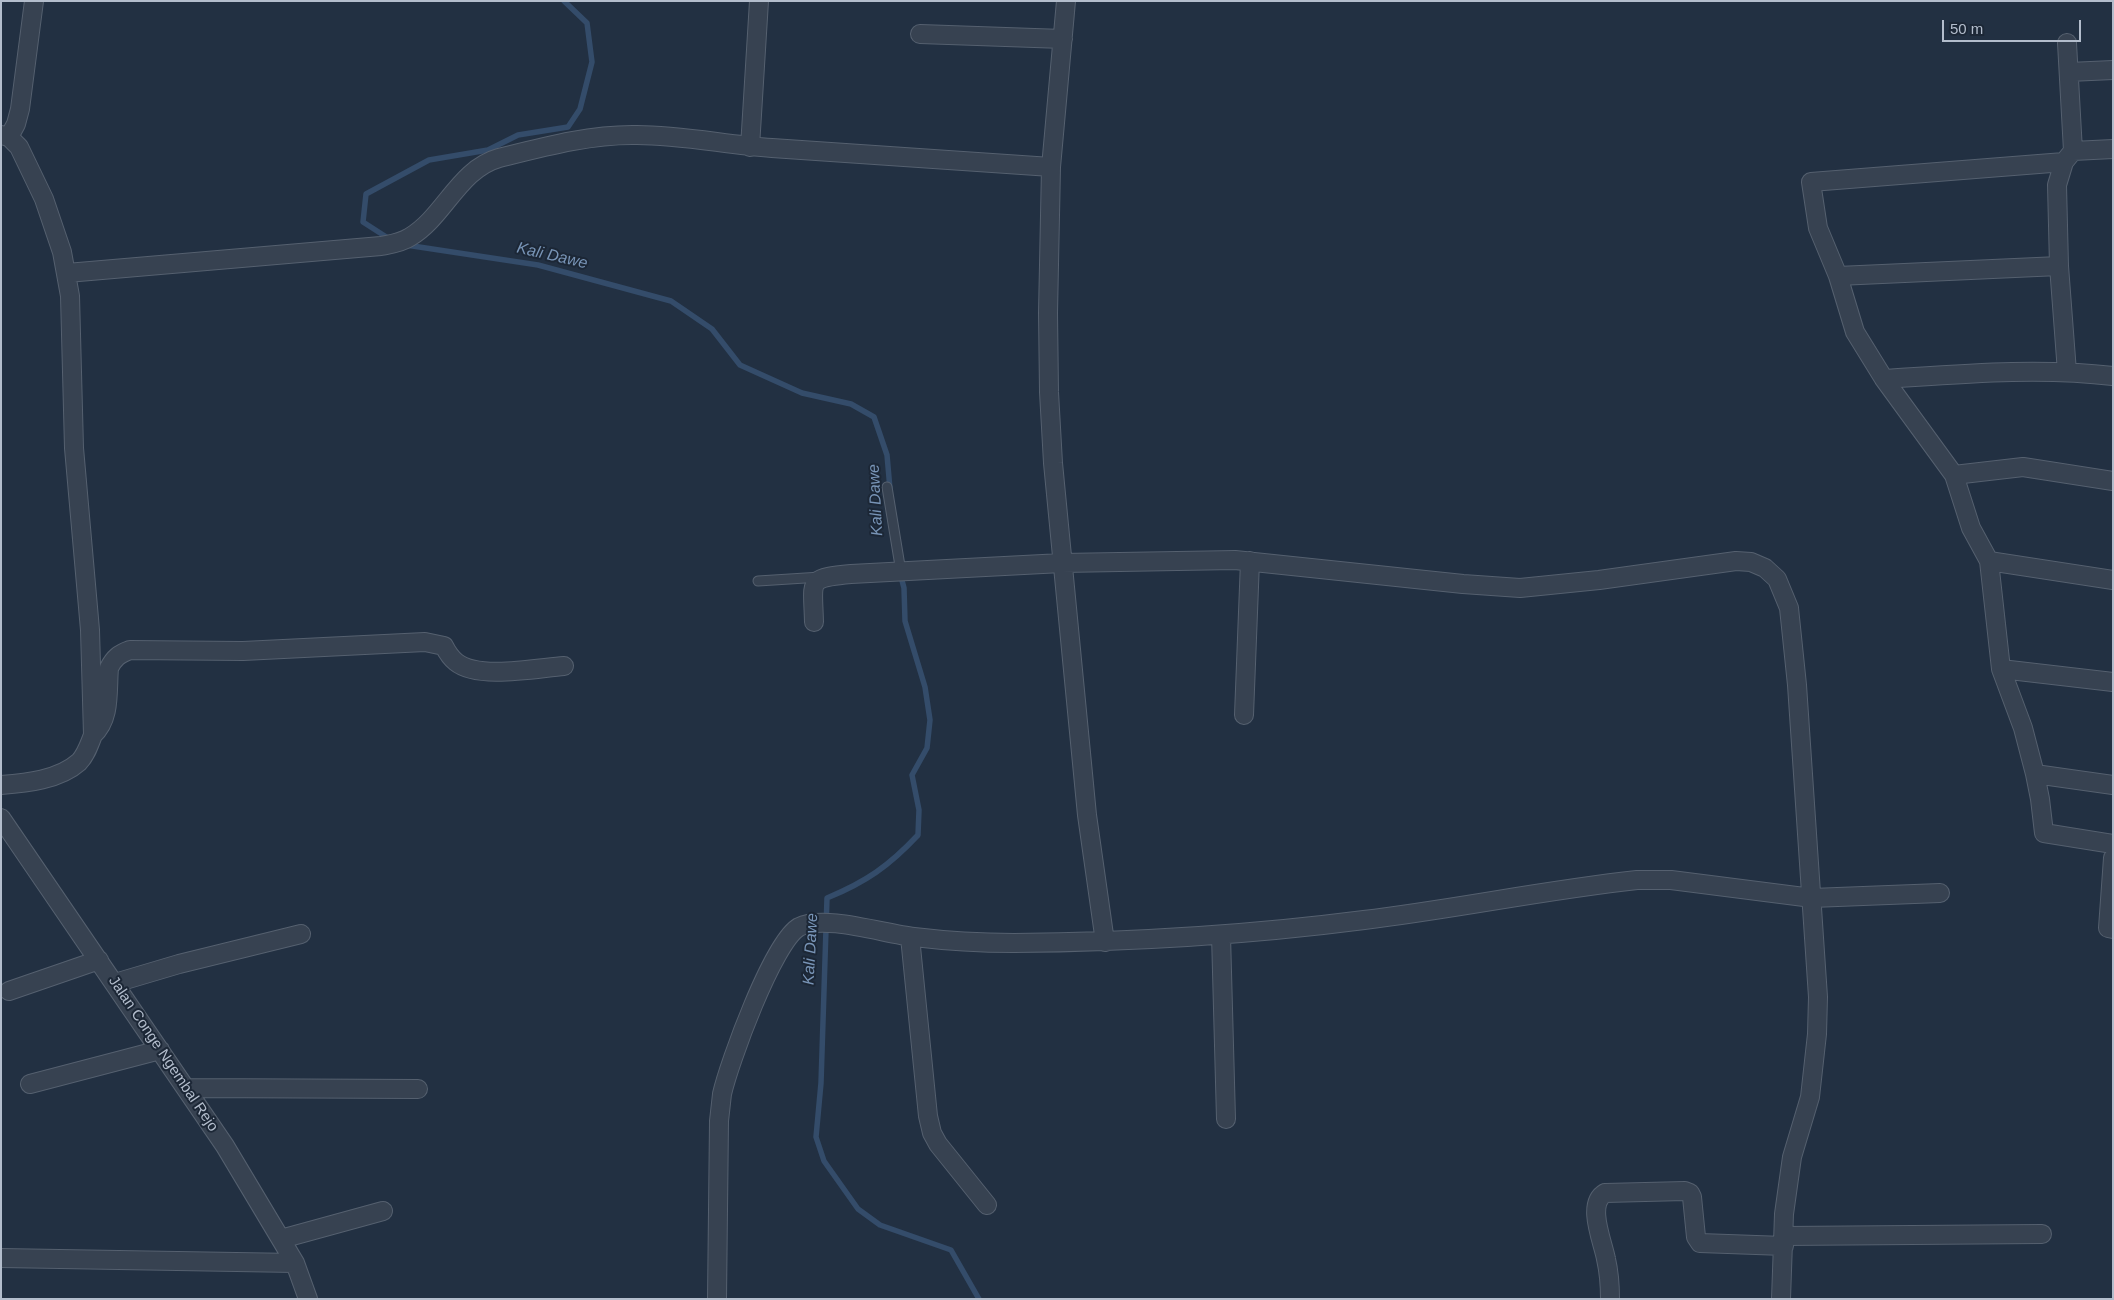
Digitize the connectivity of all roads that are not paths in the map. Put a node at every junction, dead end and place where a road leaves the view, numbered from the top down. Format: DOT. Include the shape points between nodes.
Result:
graph roads {
  1 [pos="34,1"];
  2 [pos="759,1"];
  3 [pos="1066,1"];
  4 [pos="920,34"];
  5 [pos="1063,39"];
  6 [pos="2068,44"];
  7 [pos="2113,70"];
  8 [pos="2069,72"];
  9 [pos="5,136"];
  10 [pos="750,147"];
  11 [pos="2113,149"];
  12 [pos="2068,157"];
  13 [pos="1051,167"];
  14 [pos="2059,266"];
  15 [pos="68,272"];
  16 [pos="1838,276"];
  17 [pos="2067,372"];
  18 [pos="2113,376"];
  19 [pos="1884,378"];
  20 [pos="1954,475"];
  21 [pos="2113,481"];
  22 [pos="887,488"];
  23 [pos="1250,561"];
  24 [pos="1989,561"];
  25 [pos="1062,563"];
  26 [pos="901,572"];
  27 [pos="821,578"];
  28 [pos="2113,580"];
  29 [pos="758,581"];
  30 [pos="814,622"];
  31 [pos="564,666"];
  32 [pos="2001,669"];
  33 [pos="2113,682"];
  34 [pos="1244,715"];
  35 [pos="93,735"];
  36 [pos="2035,774"];
  37 [pos="1,785"];
  38 [pos="2113,785"];
  39 [pos="1,818"];
  40 [pos="2113,844"];
  41 [pos="2113,858"];
  42 [pos="1940,893"];
  43 [pos="1812,898"];
  44 [pos="2113,929"];
  45 [pos="301,934"];
  46 [pos="1220,935"];
  47 [pos="910,937"];
  48 [pos="1105,942"];
  49 [pos="99,960"];
  50 [pos="115,983"];
  51 [pos="9,991"];
  52 [pos="160,1050"];
  53 [pos="30,1084"];
  54 [pos="186,1088"];
  55 [pos="418,1089"];
  56 [pos="1226,1119"];
  57 [pos="986,1205"];
  58 [pos="383,1211"];
  59 [pos="2042,1234"];
  60 [pos="281,1238"];
  61 [pos="1784,1241"];
  62 [pos="1,1258"];
  63 [pos="295,1263"];
  64 [pos="308,1299"];
  65 [pos="717,1299"];
  66 [pos="1610,1299"];
  67 [pos="1781,1299"];
  1 -- 9 [label="street" via="20,109 16,124"];
  2 -- 10 [label="street"];
  3 -- 5 [label="street"];
  4 -- 5 [label="street"];
  5 -- 13 [label="street"];
  6 -- 8 [label="street"];
  7 -- 8 [label="street"];
  8 -- 12 [label="street"];
  9 -- 15 [label="street" via="19,148 44,199"];
  10 -- 13 [label="street"];
  10 -- 15 [label="street" via="636,135 572,141 482,165 425,226 396,243"];
  11 -- 12 [label="street"];
  12 -- 14 [label="street" via="2057,185"];
  12 -- 16 [label="street" via="1811,182 1818,228"];
  13 -- 25 [label="street" via="1049,392"];
  14 -- 16 [label="street"];
  14 -- 17 [label="street"];
  15 -- 35 [label="street" via="74,448 90,630"];
  16 -- 19 [label="street" via="1855,332"];
  17 -- 18 [label="street"];
  17 -- 19 [label="street" via="2018,371"];
  19 -- 20 [label="street"];
  20 -- 21 [label="street" via="2023,467"];
  20 -- 24 [label="street" via="1971,528"];
  22 -- 26 [label="lane"];
  23 -- 25 [label="street"];
  23 -- 34 [label="street"];
  23 -- 43 [label="street" via="1503,588 1551,586 1736,561 1752,562 1765,568 1778,579 1789,608"];
  24 -- 28 [label="street"];
  24 -- 32 [label="street"];
  25 -- 26 [label="street"];
  25 -- 48 [label="street" via="1087,815"];
  26 -- 27 [label="street"];
  27 -- 29 [label="lane"];
  27 -- 30 [label="street" via="814,587"];
  31 -- 35 [label="street" via="480,670 457,663 444,646 426,642 243,651 130,650 118,654 109,668 105,717"];
  32 -- 33 [label="street"];
  32 -- 36 [label="street"];
  35 -- 37 [label="street" via="88,750 66,771 48,778"];
  36 -- 38 [label="street"];
  36 -- 40 [label="street" via="2044,832"];
  39 -- 49 [label="street, Jalan Conge Ngembal Rejo"];
  41 -- 44 [label="street" via="2108,928"];
  42 -- 43 [label="street"];
  43 -- 46 [label="street" via="1671,880 1637,880 1364,920"];
  43 -- 61 [label="street" via="1817,1034 1810,1097 1792,1157 1784,1214"];
  45 -- 50 [label="street"];
  46 -- 48 [label="street"];
  46 -- 56 [label="street"];
  47 -- 48 [label="street" via="971,943"];
  47 -- 57 [label="street" via="932,1133"];
  47 -- 65 [label="street" via="815,923 797,928 790,934 773,963 748,1018 722,1094"];
  49 -- 50 [label="street, Jalan Conge Ngembal Rejo"];
  49 -- 51 [label="street"];
  50 -- 52 [label="street, Jalan Conge Ngembal Rejo"];
  52 -- 53 [label="street"];
  52 -- 54 [label="street, Jalan Conge Ngembal Rejo"];
  54 -- 55 [label="street"];
  54 -- 60 [label="street, Jalan Conge Ngembal Rejo"];
  58 -- 60 [label="street"];
  59 -- 61 [label="street"];
  60 -- 63 [label="street, Jalan Conge Ngembal Rejo"];
  61 -- 66 [label="street" via="1700,1242 1696,1237 1690,1193 1605,1193 1597,1202 1597,1218"];
  61 -- 67 [label="street"];
  62 -- 63 [label="street"];
  63 -- 64 [label="street, Jalan Conge Ngembal Rejo"];
}
